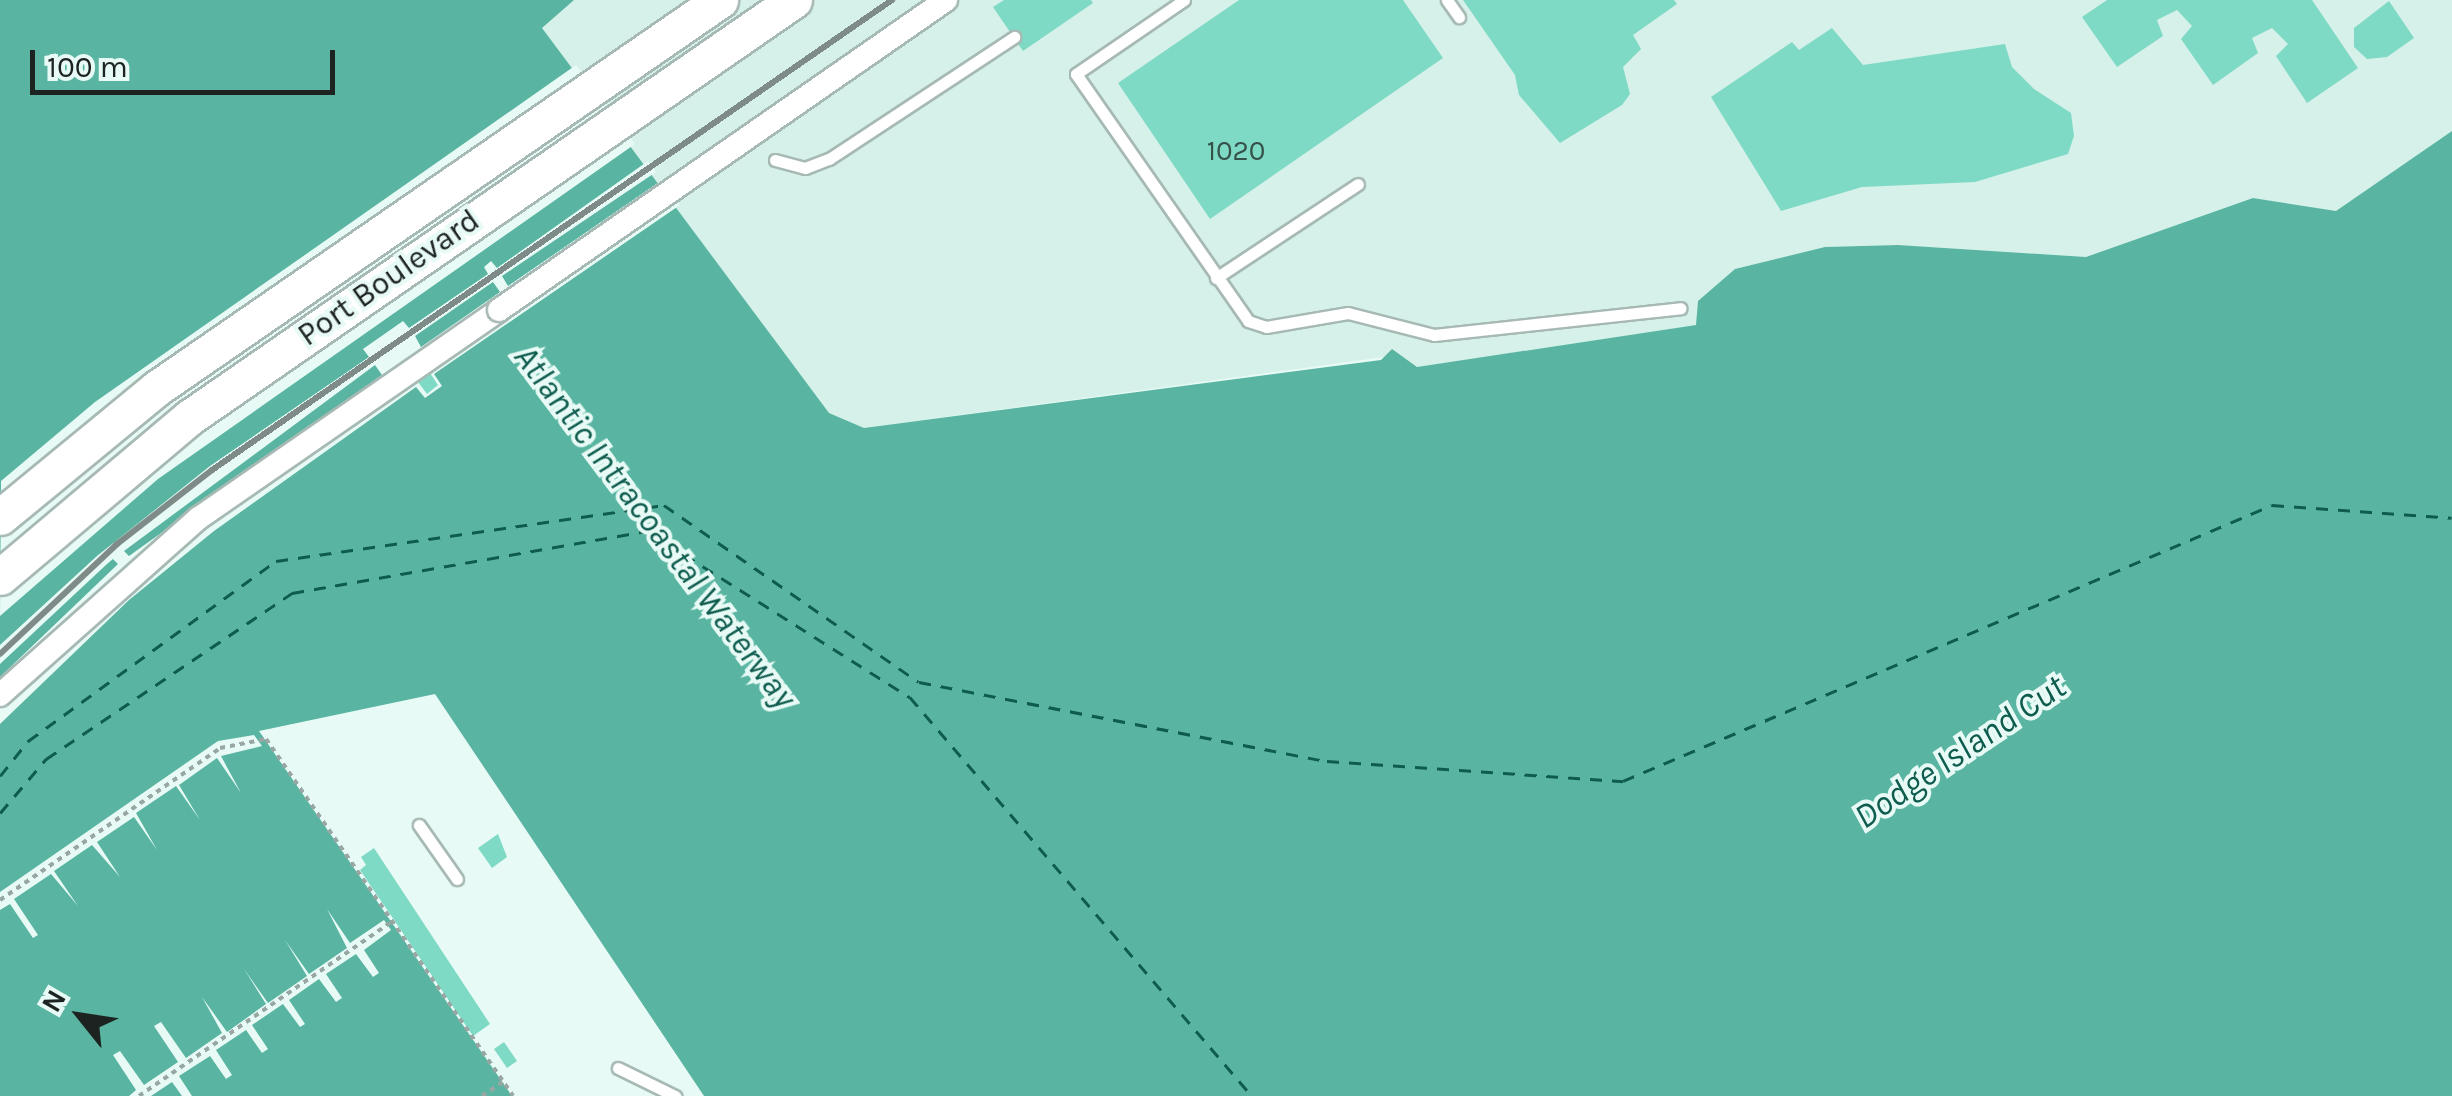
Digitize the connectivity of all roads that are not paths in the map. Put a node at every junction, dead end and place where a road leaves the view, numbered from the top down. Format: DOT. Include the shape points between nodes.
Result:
graph roads {
  1 [pos="720,0"];
  2 [pos="794,0"];
  3 [pos="946,0"];
  4 [pos="1184,0"];
  5 [pos="1447,0"];
  6 [pos="1460,17"];
  7 [pos="1014,37"];
  8 [pos="774,160"];
  9 [pos="1358,184"];
  10 [pos="1216,278"];
  11 [pos="1680,308"];
  12 [pos="0,517"];
  13 [pos="0,576"];
  14 [pos="0,695"];
  15 [pos="419,825"];
  16 [pos="457,880"];
  17 [pos="618,1068"];
  18 [pos="675,1096"];
  1 -- 12 [label="main road, Port Boulevard, bridge" via="157,388"];
  2 -- 13 [label="main road, Port Boulevard, bridge" via="190,418"];
  3 -- 14 [label="street, bridge" via="199,518"];
  4 -- 10 [label="lane" via="1076,74"];
  5 -- 6 [label="lane"];
  7 -- 8 [label="lane" via="829,159 806,168"];
  9 -- 10 [label="lane"];
  10 -- 11 [label="lane" via="1248,321 1266,327 1348,314 1434,335"];
  15 -- 16 [label="lane"];
  17 -- 18 [label="lane"];
}
